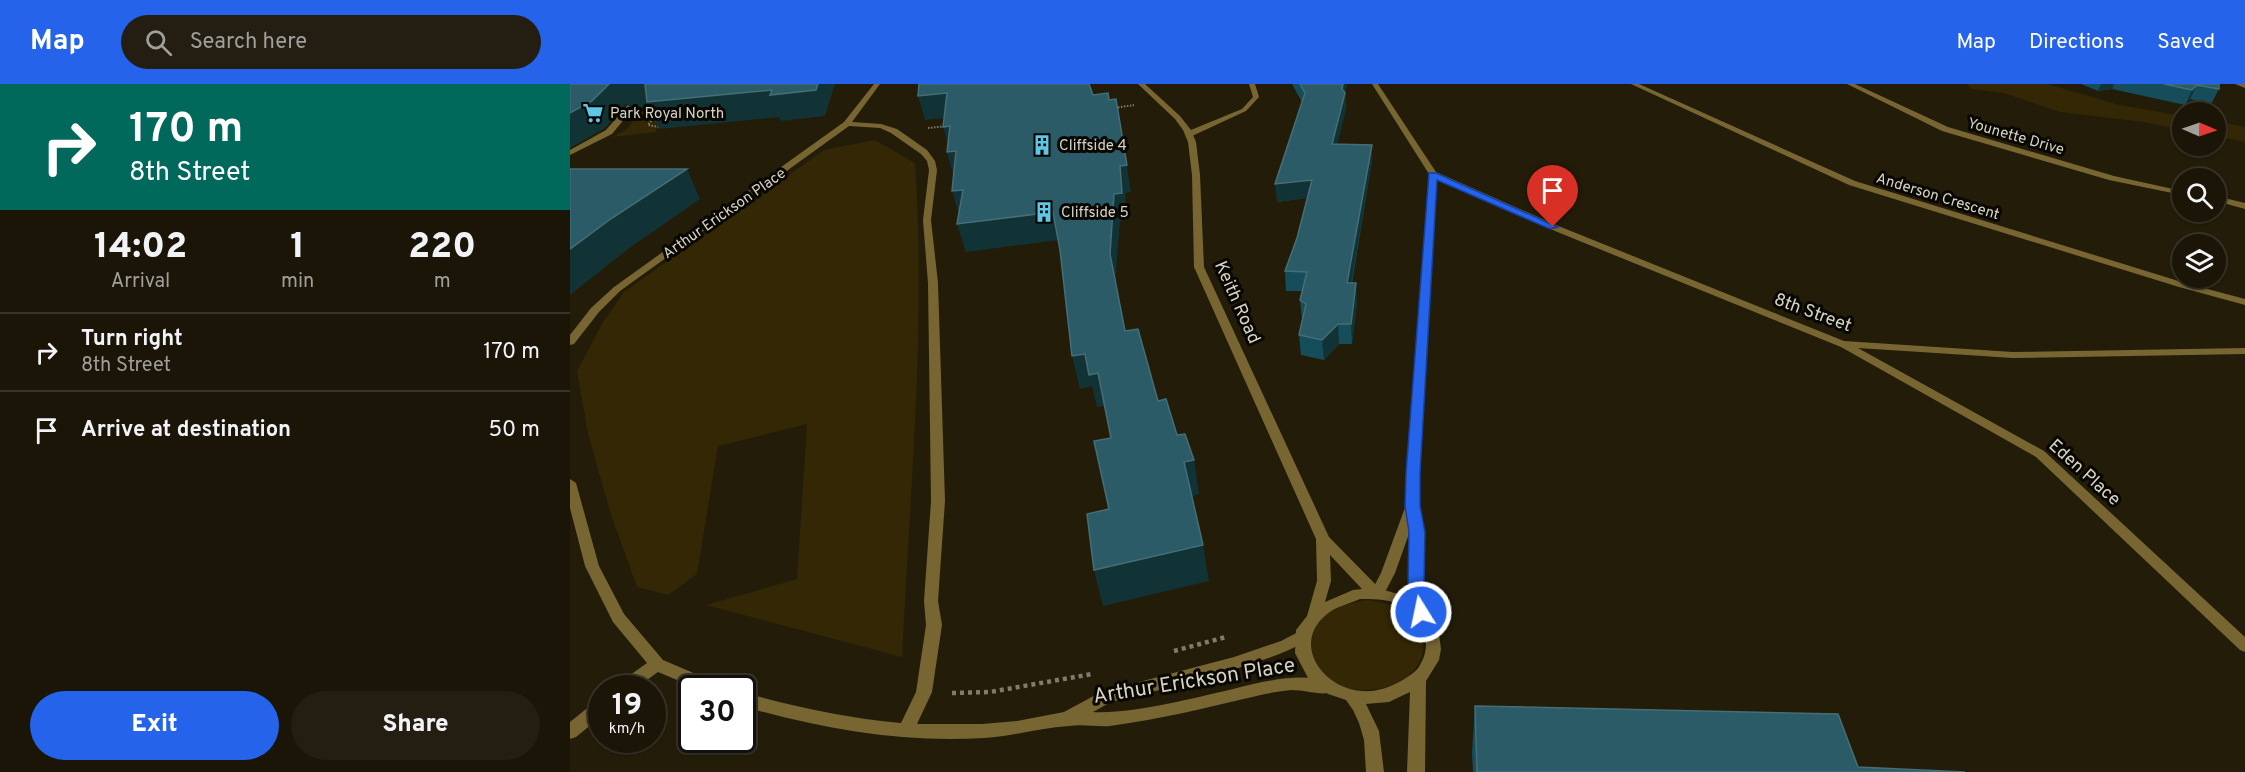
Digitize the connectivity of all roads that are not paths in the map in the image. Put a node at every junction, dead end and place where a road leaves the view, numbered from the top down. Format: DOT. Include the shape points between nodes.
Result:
graph roads {
  1 [pos="650,84"];
  2 [pos="878,84"];
  3 [pos="1141,84"];
  4 [pos="1252,84"];
  5 [pos="1375,84"];
  6 [pos="1634,84"];
  7 [pos="1850,84"];
  8 [pos="2238,84"];
  9 [pos="2245,86"];
  10 [pos="848,124"];
  11 [pos="1189,134"];
  12 [pos="570,153"];
  13 [pos="1433,174"];
  14 [pos="2172,191"];
  15 [pos="2226,201"];
  16 [pos="2245,206"];
  17 [pos="2245,302"];
  18 [pos="570,342"];
  19 [pos="1842,344"];
  20 [pos="2245,351"];
  21 [pos="570,483"];
  22 [pos="1413,506"];
  23 [pos="1323,539"];
  24 [pos="1377,594"];
  25 [pos="1421,612"];
  26 [pos="1314,616"];
  27 [pos="1304,634"];
  28 [pos="2245,646"];
  29 [pos="657,664"];
  30 [pos="642,675"];
  31 [pos="682,675"];
  32 [pos="1418,679"];
  33 [pos="1327,687"];
  34 [pos="1352,696"];
  35 [pos="756,703"];
  36 [pos="588,717"];
  37 [pos="1068,719"];
  38 [pos="905,731"];
  39 [pos="570,732"];
  40 [pos="1375,772"];
  41 [pos="1416,772"];
  1 -- 12 [label="street" via="609,132"];
  2 -- 10 [label="street, Arthur Erickson Place"];
  3 -- 11 [label="street"];
  4 -- 11 [label="street" via="1256,97 1244,110"];
  5 -- 13 [label="street"];
  6 -- 17 [label="street, Anderson Crescent" via="1852,183"];
  7 -- 14 [label="street, Younette Drive" via="1945,129 2112,178"];
  8 -- 9 [label="street"];
  10 -- 18 [label="street, Arthur Erickson Place" via="616,290"];
  10 -- 38 [label="street" via="894,131 924,152 933,170 927,220 933,283 938,501 931,601 934,625 924,692"];
  11 -- 23 [label="street, Keith Road" via="1194,144 1195,244 1199,267"];
  13 -- 19 [label="street, 8th Street"];
  13 -- 22 [label="street"];
  15 -- 16 [label="street"];
  19 -- 20 [label="street, 8th Street" via="2013,355"];
  19 -- 28 [label="street, Eden Place" via="2040,454"];
  21 -- 29 [label="street" via="592,566 618,618"];
  22 -- 24 [label="street" via="1401,532 1391,571"];
  22 -- 25 [label="street"];
  23 -- 24 [label="street, Keith Road"];
  23 -- 26 [label="street, Keith Road" via="1324,581"];
  24 -- 25 [label="street" via="1393,596"];
  24 -- 26 [label="street" via="1342,598"];
  25 -- 32 [label="street" via="1432,627 1435,645 1430,663"];
  26 -- 27 [label="street"];
  27 -- 33 [label="street" via="1301,649 1305,663"];
  27 -- 37 [label="street, Arthur Erickson Place" via="1286,645 1236,663 1107,697"];
  29 -- 30 [label="street"];
  29 -- 31 [label="street"];
  32 -- 34 [label="street" via="1388,693"];
  32 -- 41 [label="street"];
  33 -- 34 [label="street"];
  33 -- 37 [label="street, Arthur Erickson Place" via="1292,684 1106,720"];
  34 -- 40 [label="street" via="1368,718"];
  35 -- 38 [label="street, Arthur Erickson Place" via="795,715"];
  36 -- 39 [label="street"];
  37 -- 38 [label="street, Arthur Erickson Place" via="1008,729"];
}
